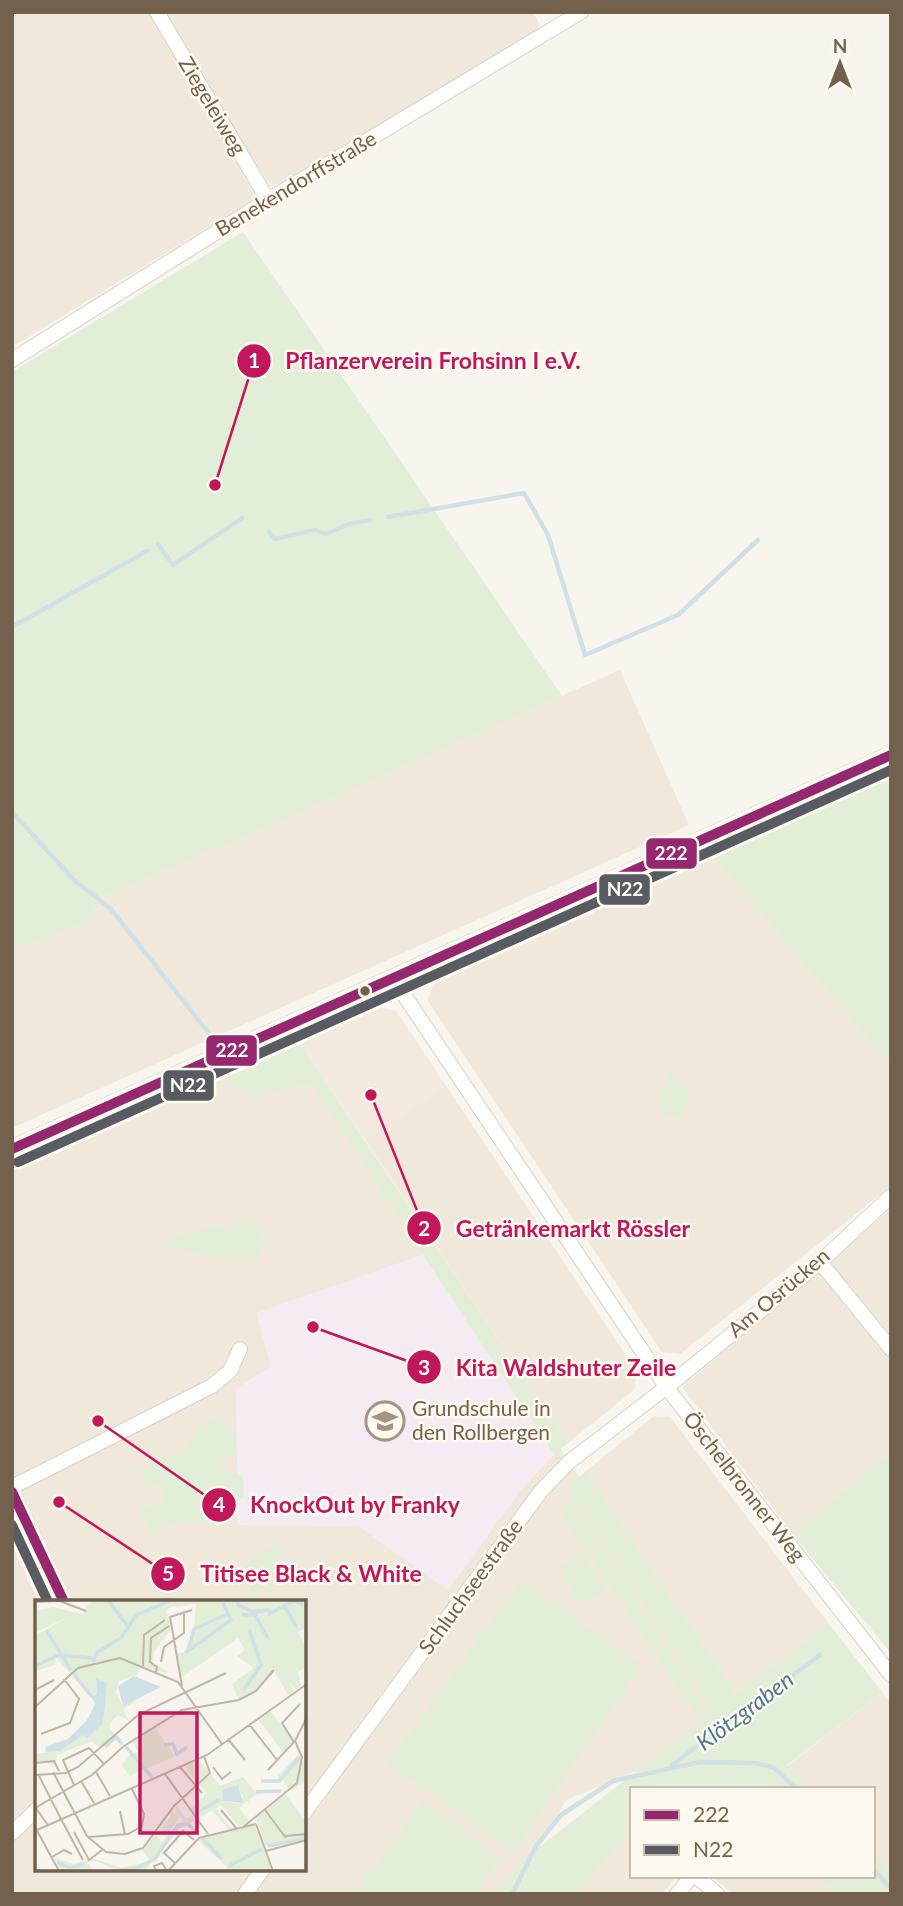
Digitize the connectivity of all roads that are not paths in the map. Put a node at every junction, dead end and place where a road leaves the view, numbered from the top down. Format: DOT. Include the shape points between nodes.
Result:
graph roads {
  1 [pos="157,12"];
  2 [pos="581,12"];
  3 [pos="268,200"];
  4 [pos="12,360"];
  5 [pos="891,755"];
  6 [pos="394,980"];
  7 [pos="12,1149"];
  8 [pos="891,1196"];
  9 [pos="820,1262"];
  10 [pos="240,1349"];
  11 [pos="891,1349"];
  12 [pos="667,1388"];
  13 [pos="12,1489"];
  14 [pos="64,1600"];
  15 [pos="891,1675"];
  16 [pos="306,1810"];
  17 [pos="35,1811"];
  18 [pos="12,1833"];
  19 [pos="262,1871"];
  20 [pos="692,1878"];
  21 [pos="697,1878"];
  22 [pos="245,1894"];
  23 [pos="677,1894"];
  24 [pos="717,1894"];
  1 -- 3 [label="street, Ziegeleiweg"];
  2 -- 3 [label="street, Benekendorffstraße"];
  3 -- 4 [label="street, Benekendorffstraße"];
  5 -- 6 [label="street"];
  6 -- 7 [label="street"];
  6 -- 12 [label="street, Öschelbronner Weg"];
  8 -- 9 [label="street, Am Osrücken"];
  9 -- 11 [label="street"];
  9 -- 12 [label="street, Am Osrücken"];
  10 -- 13 [label="street" via="230,1371 212,1386"];
  12 -- 15 [label="street, Öschelbronner Weg"];
  12 -- 16 [label="street, Schluchseestraße" via="569,1462 541,1491"];
  13 -- 14 [label="street"];
  17 -- 18 [label="street"];
  19 -- 22 [label="street"];
  20 -- 23 [label="street"];
  21 -- 24 [label="street"];
}
